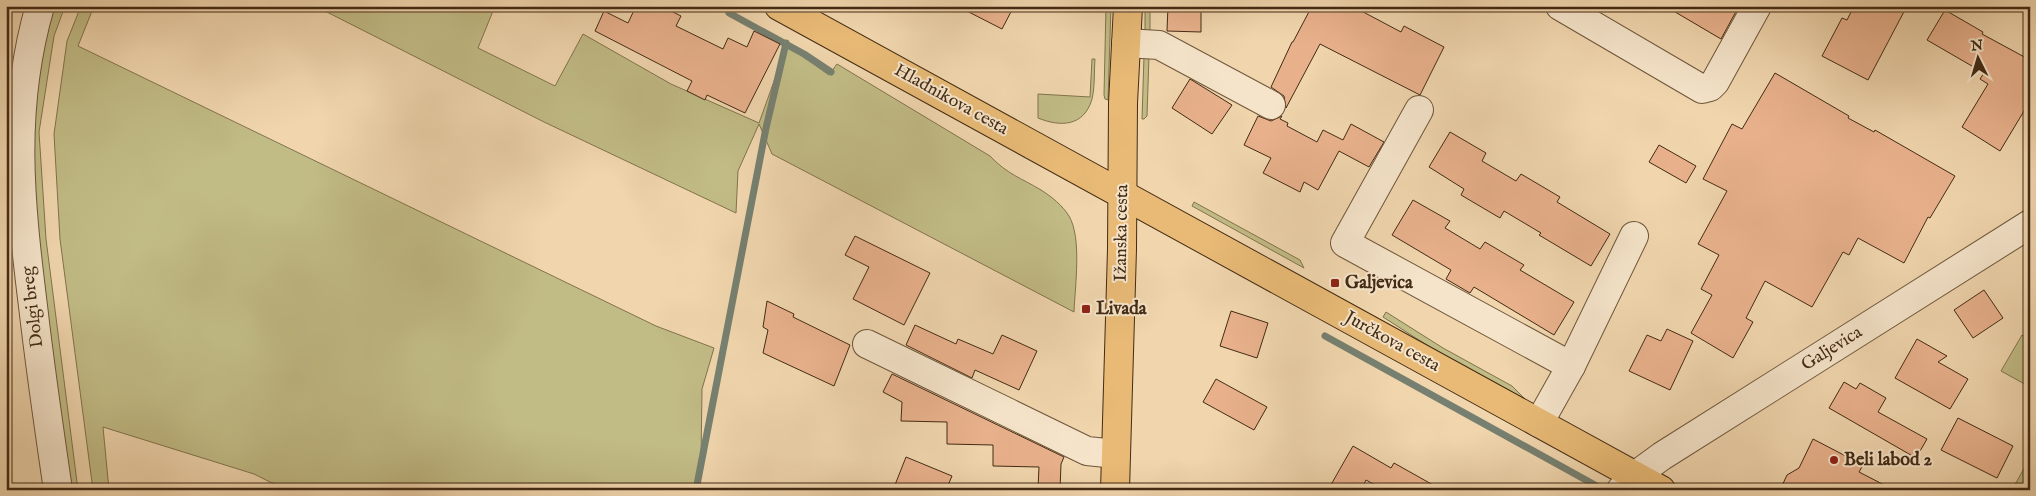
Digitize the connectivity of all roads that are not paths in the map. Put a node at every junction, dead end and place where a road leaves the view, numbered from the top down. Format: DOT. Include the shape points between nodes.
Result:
graph roads {
  1 [pos="40,6"];
  2 [pos="779,6"];
  3 [pos="1128,6"];
  4 [pos="1560,6"];
  5 [pos="1757,6"];
  6 [pos="1126,44"];
  7 [pos="1271,105"];
  8 [pos="1419,110"];
  9 [pos="1123,195"];
  10 [pos="2030,224"];
  11 [pos="1634,236"];
  12 [pos="867,344"];
  13 [pos="1572,366"];
  14 [pos="1539,423"];
  15 [pos="1116,454"];
  16 [pos="1626,485"];
  17 [pos="58,490"];
  18 [pos="1115,490"];
  19 [pos="1661,490"];
  1 -- 17 [label="street, Dolgi breg" via="26,64 20,113 19,165 32,300"];
  2 -- 9 [label="main road, Hladnikova cesta"];
  3 -- 6 [label="main road, Ižanska cesta"];
  4 -- 5 [label="street" via="1702,89 1715,82"];
  6 -- 7 [label="street" via="1159,45"];
  6 -- 9 [label="main road, Ižanska cesta"];
  8 -- 13 [label="street" via="1345,243"];
  9 -- 14 [label="main road, Jurčkova cesta"];
  9 -- 15 [label="main road, Ižanska cesta"];
  10 -- 16 [label="street, Galjevica" via="1671,450"];
  11 -- 13 [label="street"];
  12 -- 15 [label="street" via="1087,452"];
  13 -- 14 [label="street"];
  14 -- 16 [label="main road, Jurčkova cesta"];
  15 -- 18 [label="main road, Ižanska cesta"];
  16 -- 19 [label="main road, Jurčkova cesta"];
}
